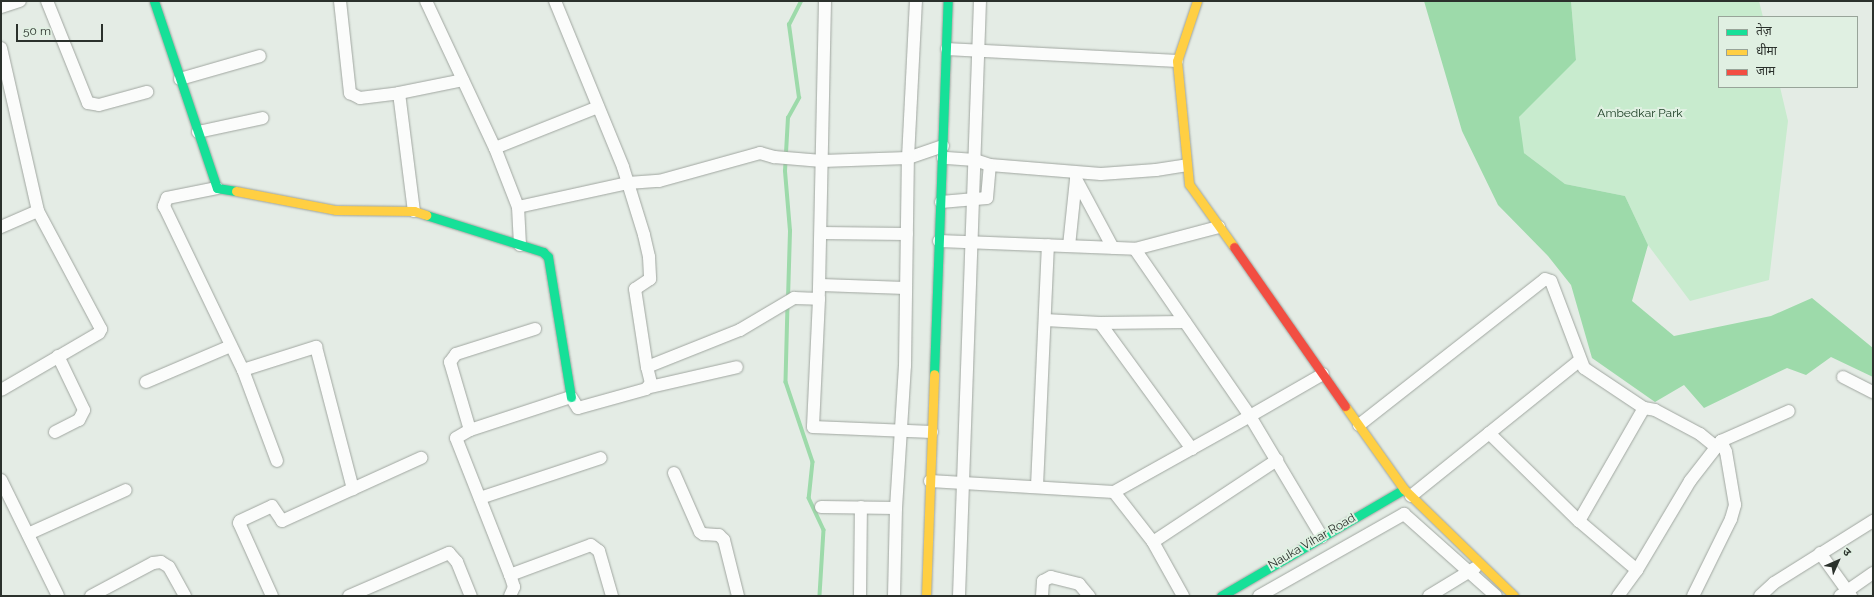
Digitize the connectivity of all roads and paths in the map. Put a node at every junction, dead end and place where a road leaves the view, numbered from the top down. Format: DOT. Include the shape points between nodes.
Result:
graph roads {
  1 [pos="20,1"];
  2 [pos="47,1"];
  3 [pos="154,1"];
  4 [pos="340,1"];
  5 [pos="426,1"];
  6 [pos="555,1"];
  7 [pos="825,1"];
  8 [pos="916,1"];
  9 [pos="948,1"];
  10 [pos="980,1"];
  11 [pos="1197,1"];
  12 [pos="1,7"];
  13 [pos="1,48"];
  14 [pos="947,49"];
  15 [pos="978,51"];
  16 [pos="260,56"];
  17 [pos="1177,60"];
  18 [pos="180,79"];
  19 [pos="463,80"];
  20 [pos="147,92"];
  21 [pos="399,93"];
  22 [pos="598,107"];
  23 [pos="263,118"];
  24 [pos="198,132"];
  25 [pos="943,146"];
  26 [pos="495,148"];
  27 [pos="908,158"];
  28 [pos="943,158"];
  29 [pos="975,160"];
  30 [pos="822,161"];
  31 [pos="990,165"];
  32 [pos="1186,165"];
  33 [pos="1077,176"];
  34 [pos="628,182"];
  35 [pos="217,188"];
  36 [pos="973,198"];
  37 [pos="941,202"];
  38 [pos="518,207"];
  39 [pos="38,210"];
  40 [pos="414,211"];
  41 [pos="1,227"];
  42 [pos="1219,227"];
  43 [pos="821,233"];
  44 [pos="907,234"];
  45 [pos="940,241"];
  46 [pos="972,242"];
  47 [pos="520,244"];
  48 [pos="1048,245"];
  49 [pos="1069,246"];
  50 [pos="1113,248"];
  51 [pos="1135,249"];
  52 [pos="820,285"];
  53 [pos="906,288"];
  54 [pos="819,299"];
  55 [pos="1045,320"];
  56 [pos="1185,322"];
  57 [pos="1100,324"];
  58 [pos="535,330"];
  59 [pos="231,346"];
  60 [pos="58,356"];
  61 [pos="1580,360"];
  62 [pos="737,366"];
  63 [pos="647,367"];
  64 [pos="243,370"];
  65 [pos="1323,374"];
  66 [pos="1843,377"];
  67 [pos="146,382"];
  68 [pos="650,387"];
  69 [pos="1,390"];
  70 [pos="1873,392"];
  71 [pos="571,397"];
  72 [pos="1644,408"];
  73 [pos="1789,411"];
  74 [pos="1250,416"];
  75 [pos="1359,425"];
  76 [pos="470,430"];
  77 [pos="901,430"];
  78 [pos="55,432"];
  79 [pos="932,432"];
  80 [pos="1489,433"];
  81 [pos="1718,444"];
  82 [pos="1192,449"];
  83 [pos="421,458"];
  84 [pos="601,458"];
  85 [pos="1277,460"];
  86 [pos="277,461"];
  87 [pos="674,473"];
  88 [pos="1,480"];
  89 [pos="930,481"];
  90 [pos="963,483"];
  91 [pos="1037,486"];
  92 [pos="353,489"];
  93 [pos="126,490"];
  94 [pos="1114,492"];
  95 [pos="1407,492"];
  96 [pos="480,498"];
  97 [pos="820,507"];
  98 [pos="861,507"];
  99 [pos="896,508"];
  100 [pos="1579,520"];
  101 [pos="1873,521"];
  102 [pos="28,534"];
  103 [pos="1322,536"];
  104 [pos="1153,542"];
  105 [pos="1820,553"];
  106 [pos="1482,564"];
  107 [pos="1637,570"];
  108 [pos="1469,572"];
  109 [pos="1873,573"];
  110 [pos="510,575"];
  111 [pos="1846,594"];
  112 [pos="58,596"];
  113 [pos="91,596"];
  114 [pos="185,596"];
  115 [pos="272,596"];
  116 [pos="349,596"];
  117 [pos="470,596"];
  118 [pos="510,596"];
  119 [pos="612,596"];
  120 [pos="738,596"];
  121 [pos="860,596"];
  122 [pos="894,596"];
  123 [pos="926,596"];
  124 [pos="959,596"];
  125 [pos="1042,596"];
  126 [pos="1088,596"];
  127 [pos="1183,596"];
  128 [pos="1221,596"];
  129 [pos="1259,596"];
  130 [pos="1429,596"];
  131 [pos="1496,596"];
  132 [pos="1514,596"];
  133 [pos="1618,596"];
  134 [pos="1693,596"];
  135 [pos="1760,596"];
  1 -- 12 [label="street"];
  2 -- 20 [label="street" via="88,103 99,105"];
  3 -- 18 [label="street"];
  4 -- 21 [label="street" via="350,93 360,98"];
  5 -- 19 [label="street"];
  6 -- 22 [label="street"];
  7 -- 30 [label="street"];
  8 -- 27 [label="street"];
  9 -- 14 [label="street"];
  10 -- 15 [label="street"];
  11 -- 17 [label="street"];
  13 -- 39 [label="street"];
  14 -- 15 [label="street"];
  14 -- 25 [label="street"];
  15 -- 17 [label="street"];
  15 -- 29 [label="street"];
  16 -- 18 [label="street"];
  17 -- 32 [label="street"];
  18 -- 24 [label="street"];
  19 -- 21 [label="street"];
  19 -- 26 [label="street"];
  21 -- 40 [label="street"];
  22 -- 26 [label="street"];
  22 -- 34 [label="street"];
  23 -- 24 [label="street"];
  24 -- 35 [label="street"];
  25 -- 27 [label="street"];
  25 -- 28 [label="street"];
  26 -- 38 [label="street"];
  27 -- 30 [label="street"];
  27 -- 44 [label="street"];
  28 -- 29 [label="street"];
  28 -- 37 [label="street"];
  29 -- 31 [label="street"];
  29 -- 36 [label="street"];
  30 -- 34 [label="street" via="791,160 760,153 659,181"];
  30 -- 43 [label="street"];
  31 -- 33 [label="street"];
  31 -- 36 [label="street" via="986,198"];
  32 -- 33 [label="street"];
  32 -- 42 [label="street" via="1189,184"];
  33 -- 49 [label="street"];
  33 -- 50 [label="street"];
  34 -- 38 [label="street"];
  34 -- 63 [label="street" via="649,257 650,279 635,289"];
  35 -- 40 [label="street" via="336,210"];
  35 -- 59 [label="street" via="168,198 164,202"];
  36 -- 37 [label="street"];
  36 -- 46 [label="street"];
  37 -- 45 [label="street"];
  38 -- 47 [label="street"];
  39 -- 41 [label="street"];
  39 -- 60 [label="street" via="101,327 99,333"];
  40 -- 47 [label="street"];
  42 -- 51 [label="street"];
  42 -- 65 [label="street"];
  43 -- 44 [label="street"];
  43 -- 52 [label="street"];
  44 -- 53 [label="street"];
  45 -- 46 [label="street"];
  45 -- 79 [label="street"];
  46 -- 48 [label="street"];
  46 -- 90 [label="street"];
  47 -- 71 [label="street" via="543,252 548,258"];
  48 -- 49 [label="street"];
  48 -- 55 [label="street"];
  49 -- 50 [label="street"];
  50 -- 51 [label="street"];
  51 -- 56 [label="street"];
  52 -- 53 [label="street"];
  52 -- 54 [label="street"];
  53 -- 77 [label="street"];
  54 -- 63 [label="street" via="790,301 740,330"];
  54 -- 77 [label="street" via="813,427"];
  55 -- 57 [label="street"];
  55 -- 91 [label="street"];
  56 -- 57 [label="street"];
  56 -- 74 [label="street"];
  57 -- 82 [label="street"];
  58 -- 76 [label="street" via="452,357 450,362"];
  59 -- 64 [label="street"];
  59 -- 67 [label="street"];
  60 -- 69 [label="street"];
  60 -- 78 [label="street" via="84,410 80,420"];
  61 -- 72 [label="street" via="1584,368"];
  61 -- 75 [label="street" via="1551,281 1545,280"];
  61 -- 80 [label="street"];
  62 -- 68 [label="street"];
  63 -- 68 [label="street"];
  64 -- 86 [label="street"];
  64 -- 92 [label="street" via="316,347"];
  65 -- 74 [label="street"];
  65 -- 75 [label="street"];
  66 -- 70 [label="street"];
  68 -- 71 [label="street" via="578,408"];
  71 -- 76 [label="street"];
  72 -- 81 [label="street" via="1662,413"];
  72 -- 100 [label="street"];
  73 -- 81 [label="street"];
  74 -- 82 [label="street"];
  74 -- 85 [label="street"];
  75 -- 95 [label="street"];
  76 -- 96 [label="street" via="456,438"];
  77 -- 79 [label="street"];
  77 -- 99 [label="street"];
  79 -- 89 [label="street"];
  80 -- 95 [label="street"];
  80 -- 100 [label="street"];
  81 -- 107 [label="street" via="1690,481"];
  81 -- 134 [label="street" via="1731,472 1735,504 1728,525"];
  82 -- 94 [label="street"];
  83 -- 92 [label="street"];
  84 -- 96 [label="street"];
  85 -- 103 [label="street"];
  85 -- 104 [label="street"];
  87 -- 120 [label="street" via="700,532 719,535 724,540"];
  88 -- 102 [label="street"];
  89 -- 90 [label="street"];
  89 -- 123 [label="street"];
  90 -- 91 [label="street"];
  90 -- 124 [label="street"];
  91 -- 94 [label="street"];
  92 -- 115 [label="street" via="282,521 272,506 240,520 239,523"];
  93 -- 102 [label="street"];
  94 -- 104 [label="street"];
  95 -- 103 [label="street, Nauka Vihar Road"];
  95 -- 106 [label="street"];
  96 -- 110 [label="street"];
  97 -- 98 [label="street"];
  98 -- 99 [label="street"];
  98 -- 121 [label="street"];
  99 -- 122 [label="street"];
  100 -- 107 [label="street"];
  101 -- 105 [label="street"];
  102 -- 112 [label="street"];
  103 -- 128 [label="street, Nauka Vihar Road"];
  104 -- 127 [label="street"];
  105 -- 111 [label="street"];
  105 -- 135 [label="street" via="1774,583"];
  106 -- 108 [label="street"];
  106 -- 132 [label="street"];
  107 -- 133 [label="street"];
  108 -- 129 [label="street" via="1404,514"];
  108 -- 130 [label="street"];
  108 -- 131 [label="street"];
  109 -- 111 [label="street"];
  110 -- 118 [label="street" via="514,587"];
  110 -- 119 [label="street" via="592,545 599,551"];
  113 -- 114 [label="street" via="153,563 161,562 169,567"];
  116 -- 117 [label="street" via="449,553 457,562"];
  125 -- 126 [label="street" via="1043,581 1051,577 1079,584"];
}
